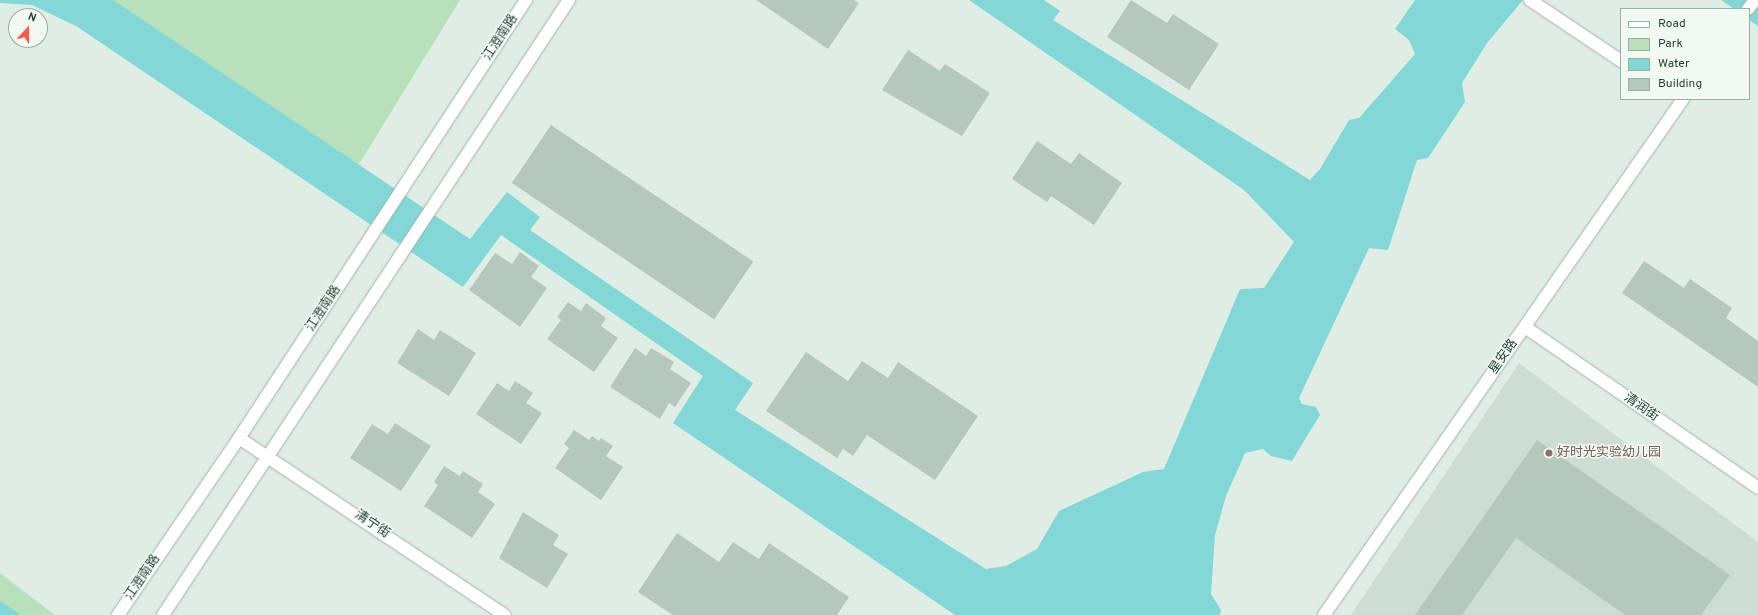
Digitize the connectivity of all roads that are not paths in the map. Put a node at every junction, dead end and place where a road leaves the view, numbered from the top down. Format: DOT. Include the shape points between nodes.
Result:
graph roads {
  1 [pos="526,0"];
  2 [pos="569,0"];
  3 [pos="1755,0"];
  4 [pos="1534,3"];
  5 [pos="1749,8"];
  6 [pos="1620,60"];
  7 [pos="1681,100"];
  8 [pos="1525,327"];
  9 [pos="239,438"];
  10 [pos="270,455"];
  11 [pos="1758,488"];
  12 [pos="118,615"];
  13 [pos="163,615"];
  14 [pos="504,615"];
  15 [pos="1324,615"];
  1 -- 9 [label="main road, 江澄南路"];
  2 -- 10 [label="main road"];
  3 -- 5 [label="main road"];
  4 -- 6 [label="main road"];
  7 -- 8 [label="main road, 星安路"];
  8 -- 11 [label="main road, 清润街"];
  8 -- 15 [label="main road, 星安路"];
  9 -- 10 [label="main road, 清宁街"];
  9 -- 12 [label="main road, 江澄南路"];
  10 -- 13 [label="main road"];
  10 -- 14 [label="main road, 清宁街"];
}
